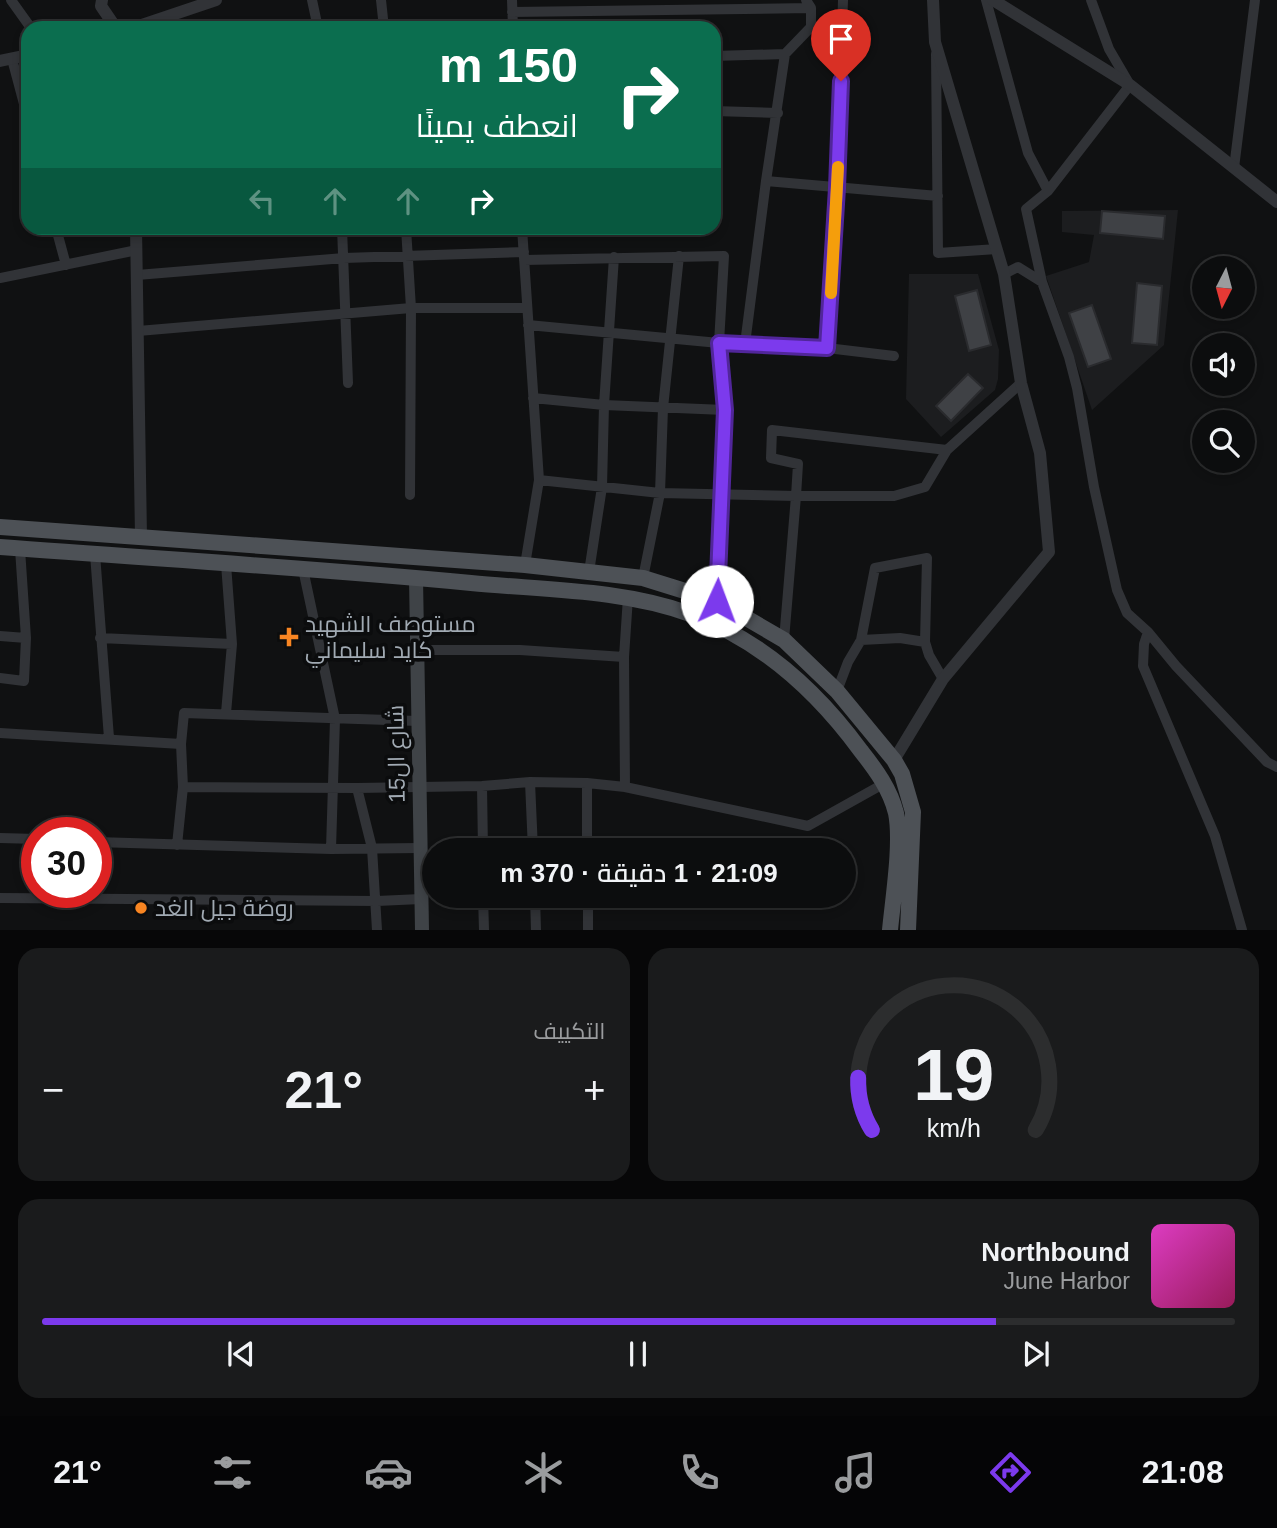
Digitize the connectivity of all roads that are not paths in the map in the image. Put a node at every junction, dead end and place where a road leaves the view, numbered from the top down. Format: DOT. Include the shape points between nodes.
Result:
graph roads {
  1 [pos="11,0"];
  2 [pos="102,0"];
  3 [pos="216,0"];
  4 [pos="312,0"];
  5 [pos="381,0"];
  6 [pos="512,0"];
  7 [pos="843,0"];
  8 [pos="933,0"];
  9 [pos="986,0"];
  10 [pos="993,0"];
  11 [pos="1091,0"];
  12 [pos="1255,0"];
  13 [pos="809,4"];
  14 [pos="512,12"];
  15 [pos="26,21"];
  16 [pos="111,21"];
  17 [pos="154,21"];
  18 [pos="316,21"];
  19 [pos="383,21"];
  20 [pos="513,21"];
  21 [pos="935,42"];
  22 [pos="785,54"];
  23 [pos="721,56"];
  24 [pos="6,60"];
  25 [pos="1130,85"];
  26 [pos="21,100"];
  27 [pos="721,111"];
  28 [pos="778,113"];
  29 [pos="1234,167"];
  30 [pos="766,181"];
  31 [pos="837,188"];
  32 [pos="1048,191"];
  33 [pos="938,196"];
  34 [pos="1277,202"];
  35 [pos="58,235"];
  36 [pos="136,235"];
  37 [pos="342,235"];
  38 [pos="406,235"];
  39 [pos="522,235"];
  40 [pos="997,249"];
  41 [pos="136,250"];
  42 [pos="408,256"];
  43 [pos="524,256"];
  44 [pos="614,257"];
  45 [pos="679,257"];
  46 [pos="344,258"];
  47 [pos="66,265"];
  48 [pos="1004,274"];
  49 [pos="137,275"];
  50 [pos="0,278"];
  51 [pos="1042,282"];
  52 [pos="411,308"];
  53 [pos="527,309"];
  54 [pos="346,313"];
  55 [pos="528,325"];
  56 [pos="138,331"];
  57 [pos="608,332"];
  58 [pos="670,338"];
  59 [pos="719,343"];
  60 [pos="745,344"];
  61 [pos="827,348"];
  62 [pos="894,356"];
  63 [pos="348,383"];
  64 [pos="1021,383"];
  65 [pos="533,398"];
  66 [pos="604,405"];
  67 [pos="663,408"];
  68 [pos="725,410"];
  69 [pos="947,450"];
  70 [pos="539,480"];
  71 [pos="602,487"];
  72 [pos="660,493"];
  73 [pos="410,495"];
  74 [pos="720,495"];
  75 [pos="796,496"];
  76 [pos="0,527"];
  77 [pos="141,537"];
  78 [pos="0,547"];
  79 [pos="20,549"];
  80 [pos="95,554"];
  81 [pos="226,564"];
  82 [pos="525,565"];
  83 [pos="303,569"];
  84 [pos="589,572"];
  85 [pos="416,578"];
  86 [pos="643,578"];
  87 [pos="628,597"];
  88 [pos="717,601"];
  89 [pos="1148,632"];
  90 [pos="0,636"];
  91 [pos="100,638"];
  92 [pos="26,639"];
  93 [pos="784,640"];
  94 [pos="861,640"];
  95 [pos="925,642"];
  96 [pos="232,644"];
  97 [pos="417,650"];
  98 [pos="624,657"];
  99 [pos="0,678"];
  100 [pos="943,679"];
  101 [pos="837,691"];
  102 [pos="226,713"];
  103 [pos="335,719"];
  104 [pos="418,721"];
  105 [pos="0,733"];
  106 [pos="109,738"];
  107 [pos="181,744"];
  108 [pos="894,760"];
  109 [pos="1277,766"];
  110 [pos="530,782"];
  111 [pos="587,783"];
  112 [pos="885,783"];
  113 [pos="419,786"];
  114 [pos="482,786"];
  115 [pos="625,786"];
  116 [pos="183,787"];
  117 [pos="333,788"];
  118 [pos="357,788"];
  119 [pos="0,838"];
  120 [pos="483,838"];
  121 [pos="532,838"];
  122 [pos="587,838"];
  123 [pos="21,839"];
  124 [pos="112,843"];
  125 [pos="177,845"];
  126 [pos="372,848"];
  127 [pos="421,848"];
  128 [pos="331,849"];
  129 [pos="0,898"];
  130 [pos="421,899"];
  131 [pos="377,901"];
  132 [pos="483,908"];
  133 [pos="535,908"];
  134 [pos="588,908"];
  135 [pos="377,929"];
  136 [pos="422,929"];
  137 [pos="484,929"];
  138 [pos="536,929"];
  139 [pos="588,929"];
  140 [pos="890,929"];
  141 [pos="908,929"];
  142 [pos="1242,929"];
  1 -- 15 [label="street"];
  2 -- 16 [label="street"];
  3 -- 17 [label="street"];
  4 -- 18 [label="street"];
  5 -- 19 [label="street"];
  6 -- 14 [label="street"];
  7 -- 31 [label="street"];
  8 -- 21 [label="street"];
  9 -- 32 [label="street" via="1028,153"];
  10 -- 25 [label="street"];
  11 -- 25 [label="street" via="1109,50"];
  12 -- 29 [label="street"];
  13 -- 14 [label="street"];
  13 -- 22 [label="street" via="811,27"];
  14 -- 20 [label="street"];
  21 -- 33 [label="street"];
  21 -- 40 [label="street"];
  22 -- 23 [label="street"];
  22 -- 28 [label="street"];
  24 -- 26 [label="street"];
  25 -- 29 [label="street"];
  25 -- 32 [label="street"];
  27 -- 28 [label="street"];
  28 -- 30 [label="street"];
  29 -- 34 [label="street"];
  30 -- 31 [label="street"];
  30 -- 60 [label="street"];
  31 -- 33 [label="street"];
  31 -- 61 [label="street"];
  32 -- 51 [label="street" via="1026,209"];
  33 -- 40 [label="street" via="938,253"];
  35 -- 47 [label="street"];
  36 -- 41 [label="street"];
  37 -- 46 [label="street"];
  38 -- 42 [label="street"];
  39 -- 43 [label="street"];
  40 -- 48 [label="street"];
  41 -- 47 [label="street"];
  41 -- 49 [label="street"];
  42 -- 43 [label="street"];
  42 -- 46 [label="street"];
  42 -- 52 [label="street"];
  43 -- 44 [label="street"];
  43 -- 53 [label="street"];
  44 -- 45 [label="street"];
  44 -- 57 [label="street"];
  45 -- 58 [label="street"];
  45 -- 59 [label="street" via="724,256"];
  46 -- 49 [label="street"];
  46 -- 54 [label="street"];
  47 -- 50 [label="street"];
  48 -- 51 [label="street" via="1018,267"];
  48 -- 64 [label="street"];
  49 -- 56 [label="street"];
  51 -- 89 [label="street" via="1077,388 1117,590 1127,613"];
  52 -- 53 [label="street"];
  52 -- 54 [label="street"];
  52 -- 73 [label="street"];
  53 -- 55 [label="street"];
  54 -- 56 [label="street"];
  54 -- 63 [label="street"];
  55 -- 57 [label="street"];
  55 -- 65 [label="street"];
  56 -- 77 [label="street"];
  57 -- 58 [label="street"];
  57 -- 66 [label="street"];
  58 -- 59 [label="street"];
  58 -- 67 [label="street"];
  59 -- 60 [label="street"];
  59 -- 68 [label="street"];
  60 -- 61 [label="street"];
  61 -- 62 [label="street"];
  64 -- 69 [label="street"];
  64 -- 100 [label="street" via="1040,453 1049,552"];
  65 -- 66 [label="street"];
  65 -- 70 [label="street"];
  66 -- 67 [label="street"];
  66 -- 71 [label="street"];
  67 -- 68 [label="street"];
  67 -- 72 [label="street"];
  68 -- 74 [label="street"];
  69 -- 75 [label="street" via="925,487 894,496"];
  69 -- 75 [label="street" via="772,430 771,458 798,464"];
  70 -- 71 [label="street"];
  70 -- 82 [label="street"];
  71 -- 72 [label="street"];
  71 -- 84 [label="street"];
  72 -- 74 [label="street"];
  72 -- 86 [label="street"];
  74 -- 75 [label="street"];
  74 -- 88 [label="street"];
  75 -- 93 [label="street"];
  76 -- 77 [label="main road"];
  77 -- 82 [label="main road"];
  78 -- 79 [label="main road"];
  79 -- 80 [label="main road"];
  79 -- 92 [label="street"];
  80 -- 81 [label="main road"];
  80 -- 91 [label="street"];
  81 -- 83 [label="main road"];
  81 -- 96 [label="street"];
  82 -- 84 [label="main road"];
  83 -- 85 [label="main road"];
  83 -- 103 [label="street"];
  84 -- 86 [label="main road"];
  85 -- 87 [label="main road"];
  85 -- 97 [label="main road, شارع ال15"];
  86 -- 88 [label="main road"];
  87 -- 98 [label="street"];
  87 -- 112 [label="main road" via="690,614 743,638 794,675 841,723"];
  88 -- 93 [label="main road"];
  89 -- 109 [label="street" via="1267,762"];
  89 -- 142 [label="street" via="1143,666 1215,836"];
  90 -- 92 [label="street"];
  91 -- 96 [label="street"];
  91 -- 106 [label="street"];
  92 -- 99 [label="street" via="24,681"];
  93 -- 101 [label="main road"];
  94 -- 95 [label="street"];
  94 -- 95 [label="street" via="876,568 926,558"];
  94 -- 101 [label="street"];
  95 -- 100 [label="street"];
  96 -- 102 [label="street"];
  97 -- 98 [label="street"];
  97 -- 104 [label="main road, شارع ال15"];
  98 -- 115 [label="street"];
  100 -- 108 [label="street"];
  101 -- 108 [label="main road"];
  102 -- 103 [label="street"];
  102 -- 107 [label="street" via="184,713"];
  103 -- 104 [label="street"];
  103 -- 117 [label="street"];
  104 -- 113 [label="main road, شارع ال15"];
  105 -- 106 [label="street"];
  106 -- 107 [label="street"];
  107 -- 116 [label="street"];
  108 -- 141 [label="main road" via="913,813"];
  110 -- 111 [label="street"];
  110 -- 114 [label="street"];
  110 -- 121 [label="street"];
  111 -- 115 [label="street"];
  111 -- 122 [label="street"];
  112 -- 115 [label="street" via="808,826"];
  112 -- 140 [label="main road" via="896,815"];
  113 -- 114 [label="street"];
  113 -- 118 [label="street"];
  113 -- 127 [label="main road, شارع ال15"];
  114 -- 120 [label="street"];
  116 -- 117 [label="street"];
  116 -- 125 [label="street"];
  117 -- 118 [label="street"];
  117 -- 128 [label="street"];
  118 -- 126 [label="street"];
  119 -- 123 [label="street"];
  124 -- 125 [label="street"];
  125 -- 128 [label="street"];
  126 -- 127 [label="street"];
  126 -- 128 [label="street"];
  126 -- 131 [label="street"];
  127 -- 130 [label="main road, شارع ال15"];
  129 -- 131 [label="street"];
  130 -- 131 [label="street"];
  130 -- 136 [label="main road, شارع ال15"];
  131 -- 135 [label="street"];
  132 -- 137 [label="street"];
  133 -- 138 [label="street"];
  134 -- 139 [label="street"];
}
